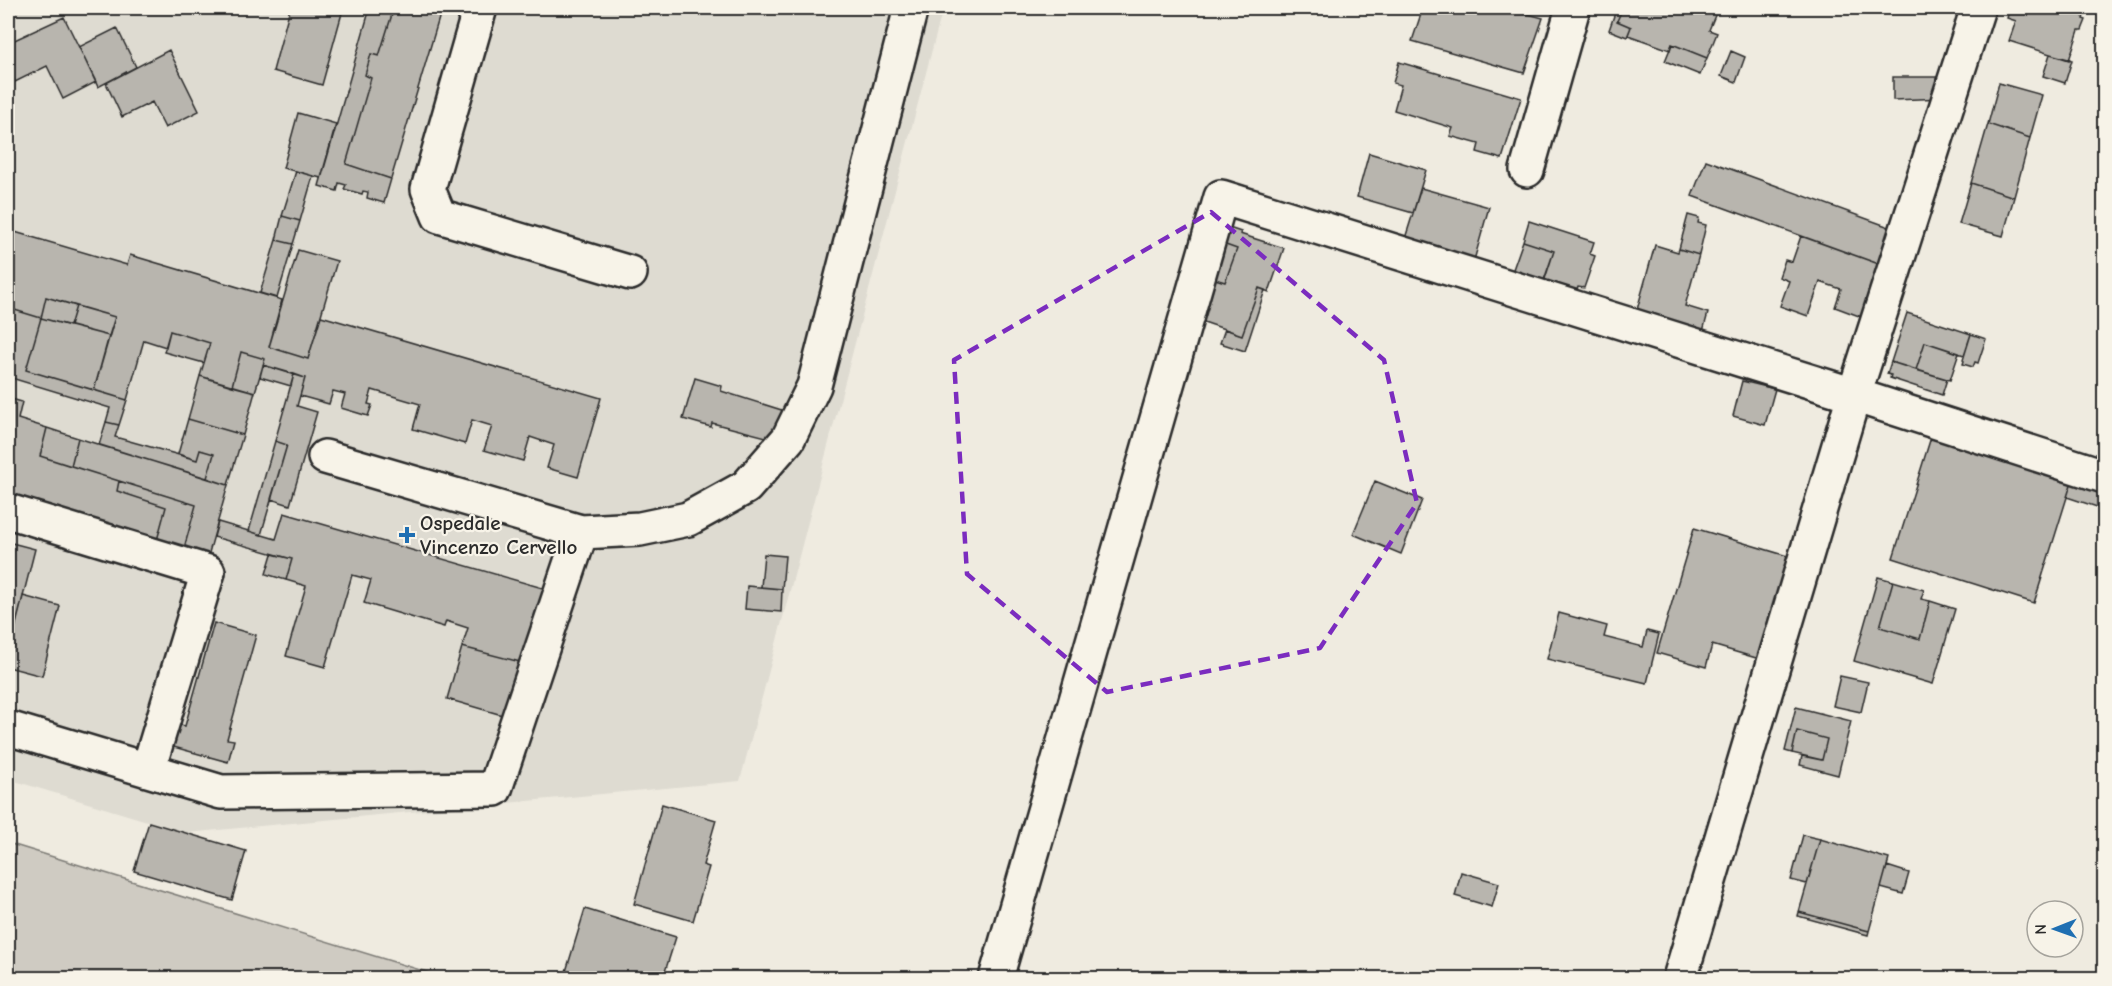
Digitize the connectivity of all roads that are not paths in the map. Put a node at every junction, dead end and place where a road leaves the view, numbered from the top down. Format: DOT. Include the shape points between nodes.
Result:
graph roads {
  1 [pos="480,8"];
  2 [pos="911,8"];
  3 [pos="1573,8"];
  4 [pos="1978,8"];
  5 [pos="1527,170"];
  6 [pos="630,273"];
  7 [pos="1854,395"];
  8 [pos="325,457"];
  9 [pos="2104,476"];
  10 [pos="8,511"];
  11 [pos="581,532"];
  12 [pos="8,728"];
  13 [pos="148,770"];
  14 [pos="996,978"];
  15 [pos="1680,978"];
  1 -- 6 [label="street" via="428,189 439,216"];
  2 -- 11 [label="street" via="814,386 788,439 746,487 688,519 640,529"];
  3 -- 5 [label="street"];
  4 -- 7 [label="street"];
  7 -- 9 [label="street"];
  7 -- 14 [label="street" via="1221,197"];
  7 -- 15 [label="street"];
  8 -- 11 [label="street"];
  10 -- 13 [label="street" via="208,572"];
  11 -- 13 [label="street" via="495,789 221,792"];
  12 -- 13 [label="street"];
}
